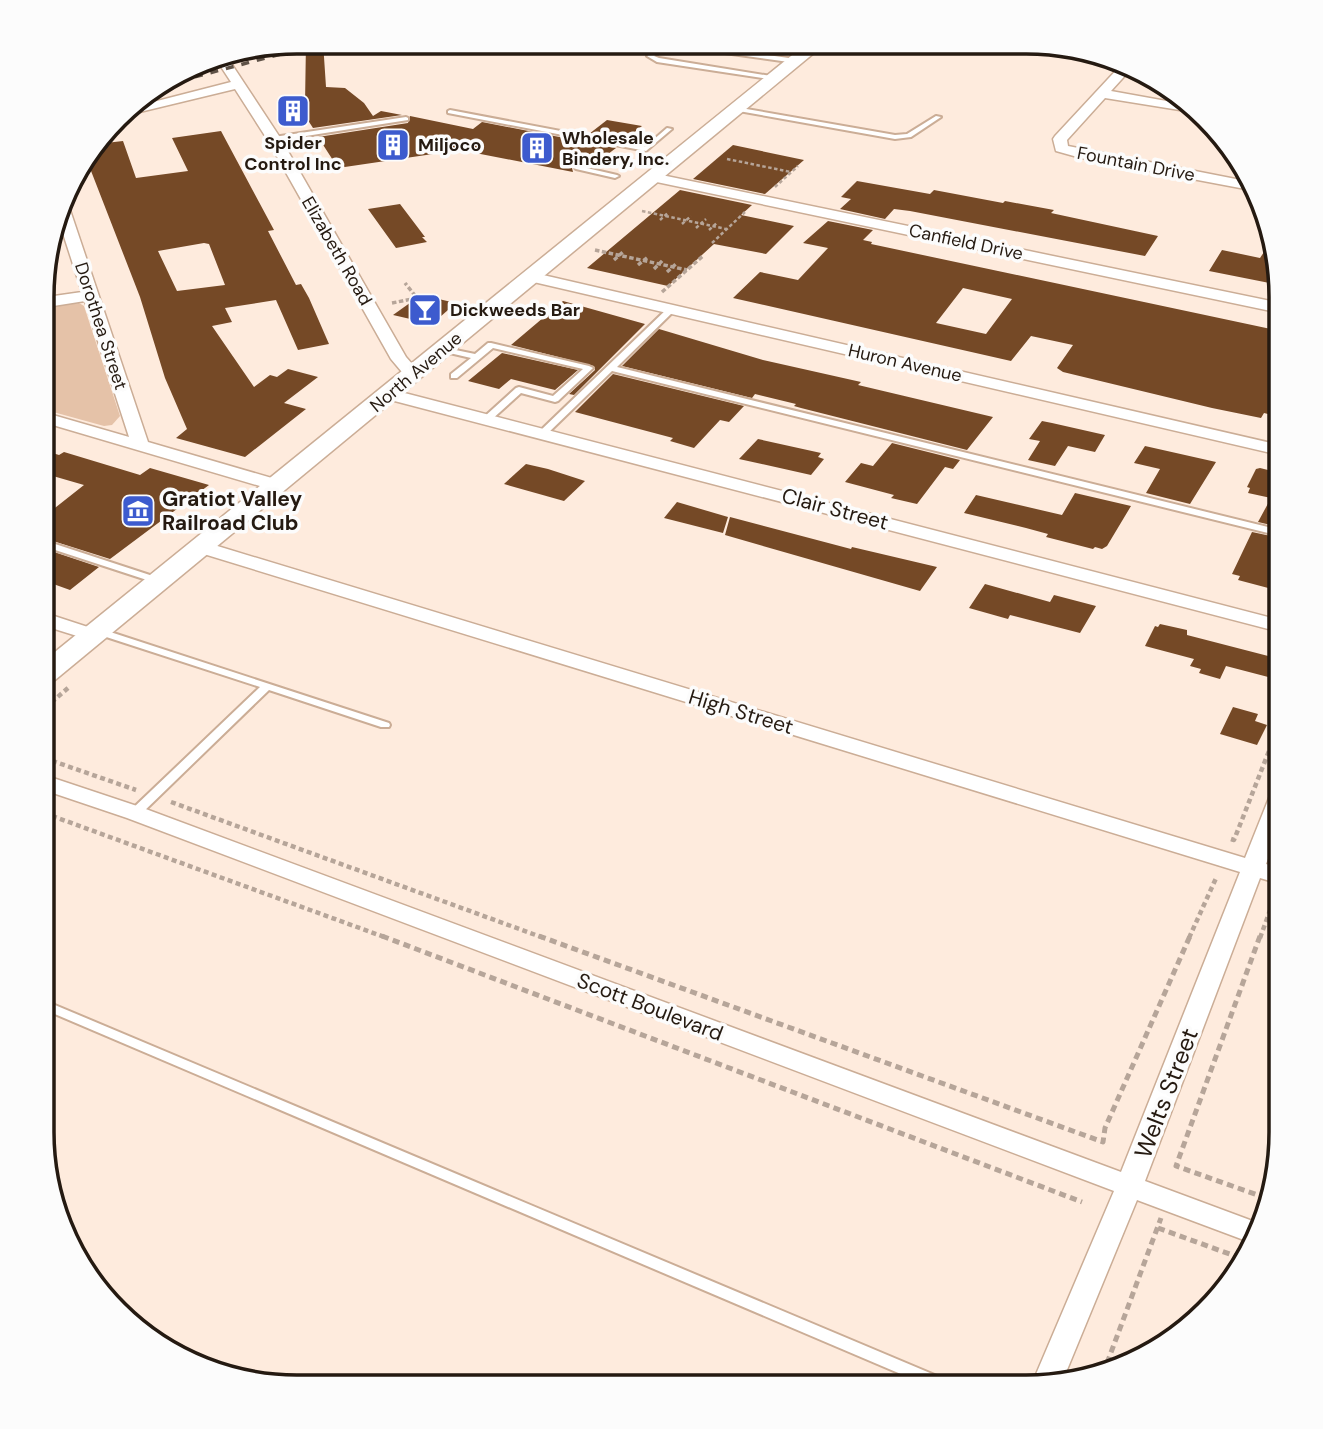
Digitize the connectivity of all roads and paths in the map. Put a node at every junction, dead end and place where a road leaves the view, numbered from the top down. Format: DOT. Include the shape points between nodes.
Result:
graph roads {
  1 [pos="748,54"];
  2 [pos="804,54"];
  3 [pos="652,55"];
  4 [pos="796,61"];
  5 [pos="227,65"];
  6 [pos="1121,74"];
  7 [pos="775,78"];
  8 [pos="240,84"];
  9 [pos="1104,94"];
  10 [pos="1177,107"];
  11 [pos="144,108"];
  12 [pos="736,108"];
  13 [pos="450,112"];
  14 [pos="938,117"];
  15 [pos="406,119"];
  16 [pos="669,129"];
  17 [pos="274,139"];
  18 [pos="730,160"];
  19 [pos="798,166"];
  20 [pos="578,168"];
  21 [pos="791,172"];
  22 [pos="615,176"];
  23 [pos="652,177"];
  24 [pos="1241,184"];
  25 [pos="769,192"];
  26 [pos="751,207"];
  27 [pos="638,210"];
  28 [pos="669,212"];
  29 [pos="665,216"];
  30 [pos="691,216"];
  31 [pos="706,219"];
  32 [pos="660,220"];
  33 [pos="67,221"];
  34 [pos="686,221"];
  35 [pos="718,222"];
  36 [pos="701,224"];
  37 [pos="682,225"];
  38 [pos="713,226"];
  39 [pos="696,228"];
  40 [pos="726,229"];
  41 [pos="709,230"];
  42 [pos="712,243"];
  43 [pos="591,249"];
  44 [pos="624,251"];
  45 [pos="704,255"];
  46 [pos="619,256"];
  47 [pos="648,257"];
  48 [pos="614,260"];
  49 [pos="663,260"];
  50 [pos="643,261"];
  51 [pos="677,263"];
  52 [pos="658,264"];
  53 [pos="638,265"];
  54 [pos="672,267"];
  55 [pos="653,269"];
  56 [pos="687,271"];
  57 [pos="667,272"];
  58 [pos="530,277"];
  59 [pos="405,284"];
  60 [pos="92,295"];
  61 [pos="659,295"];
  62 [pos="54,301"];
  63 [pos="392,303"];
  64 [pos="1268,305"];
  65 [pos="672,309"];
  66 [pos="444,349"];
  67 [pos="477,357"];
  68 [pos="611,368"];
  69 [pos="413,374"];
  70 [pos="454,376"];
  71 [pos="389,394"];
  72 [pos="487,419"];
  73 [pos="54,420"];
  74 [pos="543,433"];
  75 [pos="140,445"];
  76 [pos="1268,447"];
  77 [pos="276,485"];
  78 [pos="1268,530"];
  79 [pos="54,547"];
  80 [pos="201,547"];
  81 [pos="159,581"];
  82 [pos="54,622"];
  83 [pos="1268,623"];
  84 [pos="95,633"];
  85 [pos="54,666"];
  86 [pos="266,687"];
  87 [pos="385,725"];
  88 [pos="1268,754"];
  89 [pos="55,762"];
  90 [pos="55,786"];
  91 [pos="153,796"];
  92 [pos="135,813"];
  93 [pos="55,817"];
  94 [pos="1268,829"];
  95 [pos="1220,835"];
  96 [pos="1253,868"];
  97 [pos="1217,876"];
  98 [pos="1268,878"];
  99 [pos="1268,913"];
  100 [pos="55,1009"];
  101 [pos="1129,1187"];
  102 [pos="1260,1196"];
  103 [pos="1082,1202"];
  104 [pos="1164,1211"];
  105 [pos="1158,1228"];
  106 [pos="1247,1230"];
  107 [pos="1234,1256"];
  108 [pos="1108,1360"];
  109 [pos="1052,1373"];
  110 [pos="913,1374"];
  1 -- 4 [label="lane"];
  2 -- 4 [label="main road, North Avenue"];
  3 -- 7 [label="lane" via="657,60"];
  4 -- 7 [label="main road, North Avenue"];
  5 -- 8 [label="street, Elizabeth Road"];
  6 -- 9 [label="street"];
  7 -- 12 [label="main road, North Avenue"];
  8 -- 11 [label="street"];
  8 -- 17 [label="street, Elizabeth Road"];
  9 -- 10 [label="street"];
  9 -- 24 [label="street, Fountain Drive" via="1059,139 1061,148"];
  12 -- 14 [label="lane" via="895,137 909,136"];
  12 -- 23 [label="main road, North Avenue"];
  13 -- 16 [label="lane" via="646,149"];
  15 -- 17 [label="lane"];
  17 -- 69 [label="street, Elizabeth Road" via="399,359"];
  18 -- 21 [label="path"];
  19 -- 21 [label="path"];
  20 -- 22 [label="lane"];
  21 -- 25 [label="path"];
  23 -- 58 [label="main road, North Avenue"];
  23 -- 64 [label="street, Canfield Drive"];
  26 -- 40 [label="path"];
  27 -- 29 [label="path"];
  28 -- 29 [label="path"];
  29 -- 32 [label="path"];
  29 -- 34 [label="path"];
  30 -- 34 [label="path"];
  31 -- 36 [label="path"];
  33 -- 60 [label="street, Dorothea Street"];
  34 -- 36 [label="path"];
  34 -- 37 [label="path"];
  35 -- 38 [label="path"];
  36 -- 38 [label="path"];
  36 -- 39 [label="path"];
  38 -- 40 [label="path"];
  38 -- 41 [label="path"];
  40 -- 42 [label="path"];
  43 -- 46 [label="path"];
  44 -- 46 [label="path"];
  45 -- 56 [label="path"];
  46 -- 48 [label="path"];
  46 -- 50 [label="path"];
  47 -- 50 [label="path"];
  49 -- 52 [label="path"];
  50 -- 52 [label="path"];
  50 -- 53 [label="path"];
  51 -- 54 [label="path"];
  52 -- 54 [label="path"];
  52 -- 55 [label="path"];
  54 -- 56 [label="path"];
  54 -- 57 [label="path"];
  56 -- 61 [label="path"];
  58 -- 65 [label="street, Huron Avenue"];
  58 -- 66 [label="main road, North Avenue"];
  59 -- 63 [label="path" via="417,299"];
  60 -- 62 [label="street"];
  60 -- 75 [label="street, Dorothea Street"];
  65 -- 68 [label="lane"];
  65 -- 76 [label="street, Huron Avenue"];
  66 -- 67 [label="lane"];
  66 -- 69 [label="main road, North Avenue"];
  67 -- 70 [label="lane"];
  67 -- 72 [label="lane" via="491,345 589,368 555,399 519,390"];
  68 -- 74 [label="lane"];
  68 -- 78 [label="lane"];
  69 -- 71 [label="main road, North Avenue"];
  71 -- 72 [label="street, Clair Street"];
  71 -- 77 [label="main road, North Avenue"];
  72 -- 74 [label="street, Clair Street"];
  73 -- 75 [label="street"];
  74 -- 83 [label="street, Clair Street"];
  75 -- 77 [label="street"];
  77 -- 80 [label="main road, North Avenue"];
  79 -- 81 [label="lane"];
  80 -- 81 [label="main road, North Avenue"];
  80 -- 96 [label="street, High Street"];
  81 -- 84 [label="main road, North Avenue"];
  82 -- 84 [label="street"];
  84 -- 85 [label="main road, North Avenue"];
  84 -- 86 [label="lane"];
  86 -- 87 [label="lane"];
  86 -- 91 [label="lane"];
  88 -- 95 [label="path" via="1234,840"];
  89 -- 91 [label="path"];
  90 -- 92 [label="street, Scott Boulevard"];
  91 -- 92 [label="lane"];
  91 -- 97 [label="path" via="1103,1142 1105,1128"];
  92 -- 101 [label="street, Scott Boulevard"];
  93 -- 103 [label="path"];
  94 -- 96 [label="street, Welts Street"];
  96 -- 98 [label="street, High Street"];
  96 -- 101 [label="street, Welts Street"];
  99 -- 102 [label="path" via="1176,1166"];
  100 -- 110 [label="lane"];
  101 -- 106 [label="street, Scott Boulevard"];
  101 -- 109 [label="street, Welts Street"];
  104 -- 105 [label="path"];
  105 -- 107 [label="path"];
  105 -- 108 [label="path"];
}
